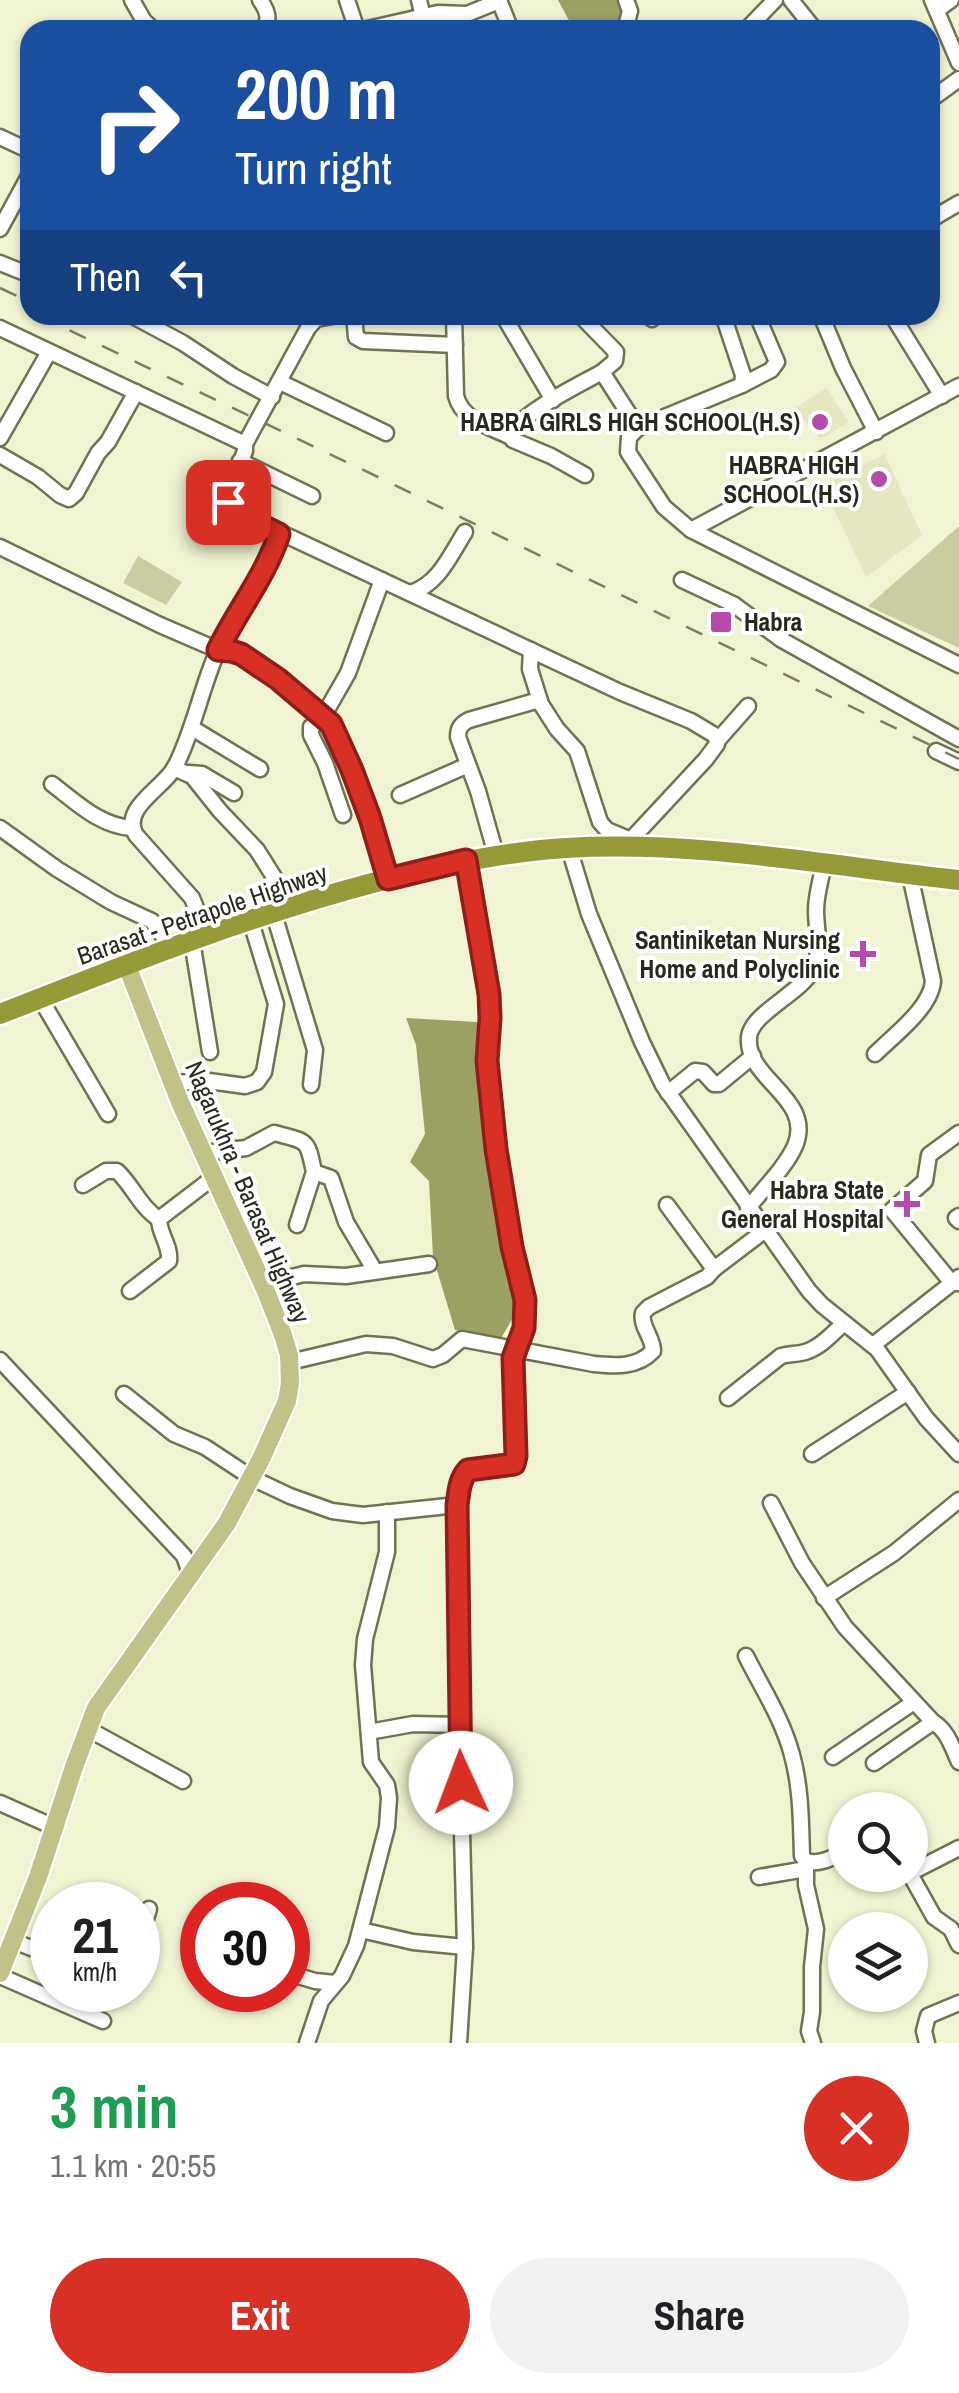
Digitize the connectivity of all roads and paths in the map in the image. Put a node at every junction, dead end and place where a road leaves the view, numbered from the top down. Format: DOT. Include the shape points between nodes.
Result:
graph roads {
  1 [pos="499,0"];
  2 [pos="776,0"];
  3 [pos="791,0"];
  4 [pos="951,0"];
  5 [pos="934,5"];
  6 [pos="431,20"];
  7 [pos="756,20"];
  8 [pos="807,20"];
  9 [pos="959,63"];
  10 [pos="20,192"];
  11 [pos="0,229"];
  12 [pos="151,325"];
  13 [pos="309,325"];
  14 [pos="354,325"];
  15 [pos="454,325"];
  16 [pos="509,325"];
  17 [pos="590,325"];
  18 [pos="726,325"];
  19 [pos="761,325"];
  20 [pos="825,325"];
  21 [pos="900,325"];
  22 [pos="0,328"];
  23 [pos="455,345"];
  24 [pos="49,352"];
  25 [pos="602,372"];
  26 [pos="280,382"];
  27 [pos="742,385"];
  28 [pos="136,392"];
  29 [pos="953,394"];
  30 [pos="272,397"];
  31 [pos="554,400"];
  32 [pos="638,428"];
  33 [pos="876,432"];
  34 [pos="386,433"];
  35 [pos="511,437"];
  36 [pos="0,438"];
  37 [pos="244,444"];
  38 [pos="0,455"];
  39 [pos="240,461"];
  40 [pos="585,475"];
  41 [pos="312,496"];
  42 [pos="691,530"];
  43 [pos="464,532"];
  44 [pos="279,534"];
  45 [pos="0,547"];
  46 [pos="382,580"];
  47 [pos="682,580"];
  48 [pos="410,593"];
  49 [pos="218,650"];
  50 [pos="531,650"];
  51 [pos="959,665"];
  52 [pos="539,700"];
  53 [pos="748,706"];
  54 [pos="325,717"];
  55 [pos="192,728"];
  56 [pos="959,739"];
  57 [pos="718,740"];
  58 [pos="936,751"];
  59 [pos="959,762"];
  60 [pos="468,765"];
  61 [pos="260,769"];
  62 [pos="181,770"];
  63 [pos="52,784"];
  64 [pos="234,793"];
  65 [pos="400,795"];
  66 [pos="344,815"];
  67 [pos="0,828"];
  68 [pos="132,828"];
  69 [pos="628,843"];
  70 [pos="569,848"];
  71 [pos="496,855"];
  72 [pos="466,860"];
  73 [pos="824,864"];
  74 [pos="910,875"];
  75 [pos="388,879"];
  76 [pos="959,880"];
  77 [pos="281,909"];
  78 [pos="250,919"];
  79 [pos="199,938"];
  80 [pos="165,951"];
  81 [pos="127,966"];
  82 [pos="40,998"];
  83 [pos="0,1014"];
  84 [pos="210,1052"];
  85 [pos="875,1054"];
  86 [pos="753,1056"];
  87 [pos="173,1083"];
  88 [pos="311,1085"];
  89 [pos="668,1093"];
  90 [pos="108,1114"];
  91 [pos="959,1133"];
  92 [pos="204,1153"];
  93 [pos="314,1172"];
  94 [pos="214,1176"];
  95 [pos="84,1185"];
  96 [pos="667,1204"];
  97 [pos="748,1208"];
  98 [pos="159,1219"];
  99 [pos="298,1225"];
  100 [pos="764,1230"];
  101 [pos="429,1264"];
  102 [pos="714,1269"];
  103 [pos="375,1272"];
  104 [pos="957,1281"];
  105 [pos="265,1289"];
  106 [pos="130,1290"];
  107 [pos="844,1323"];
  108 [pos="873,1345"];
  109 [pos="516,1349"];
  110 [pos="0,1360"];
  111 [pos="290,1362"];
  112 [pos="908,1392"];
  113 [pos="124,1394"];
  114 [pos="728,1398"];
  115 [pos="812,1454"];
  116 [pos="959,1454"];
  117 [pos="252,1478"];
  118 [pos="959,1500"];
  119 [pos="770,1503"];
  120 [pos="457,1505"];
  121 [pos="387,1512"];
  122 [pos="191,1563"];
  123 [pos="824,1598"];
  124 [pos="746,1656"];
  125 [pos="914,1702"];
  126 [pos="933,1722"];
  127 [pos="459,1724"];
  128 [pos="88,1730"];
  129 [pos="369,1732"];
  130 [pos="833,1757"];
  131 [pos="959,1762"];
  132 [pos="874,1763"];
  133 [pos="183,1781"];
  134 [pos="0,1803"];
  135 [pos="54,1827"];
  136 [pos="959,1848"];
  137 [pos="828,1860"];
  138 [pos="928,1864"];
  139 [pos="806,1865"];
  140 [pos="759,1877"];
  141 [pos="920,1892"];
  142 [pos="361,1930"];
  143 [pos="12,1941"];
  144 [pos="959,1945"];
  145 [pos="465,1947"];
  146 [pos="30,1948"];
  147 [pos="1,1967"];
  148 [pos="310,1980"];
  149 [pos="335,1983"];
  150 [pos="959,2003"];
  151 [pos="103,2020"];
  152 [pos="307,2043"];
  153 [pos="459,2043"];
  154 [pos="813,2043"];
  155 [pos="927,2043"];
  1 -- 6 [label="street"];
  2 -- 7 [label="street"];
  3 -- 8 [label="street"];
  4 -- 5 [label="street"];
  5 -- 9 [label="street"];
  10 -- 11 [label="street"];
  12 -- 30 [label="street"];
  13 -- 26 [label="street"];
  14 -- 23 [label="street" via="363,341"];
  15 -- 23 [label="street"];
  16 -- 31 [label="street"];
  17 -- 25 [label="street" via="616,352"];
  18 -- 27 [label="street"];
  19 -- 27 [label="street" via="777,362"];
  20 -- 33 [label="street"];
  21 -- 29 [label="street"];
  22 -- 24 [label="street"];
  23 -- 35 [label="street" via="458,406"];
  24 -- 28 [label="street"];
  24 -- 36 [label="street"];
  25 -- 31 [label="street"];
  25 -- 32 [label="street"];
  26 -- 30 [label="street"];
  26 -- 34 [label="street"];
  27 -- 32 [label="street"];
  28 -- 37 [label="street"];
  28 -- 38 [label="street" via="69,499"];
  29 -- 33 [label="street"];
  30 -- 37 [label="street"];
  31 -- 35 [label="street" via="517,424"];
  32 -- 42 [label="street" via="628,452 664,508"];
  33 -- 42 [label="street"];
  35 -- 40 [label="street"];
  37 -- 39 [label="street"];
  39 -- 41 [label="street"];
  39 -- 44 [label="street" via="228,502"];
  42 -- 51 [label="street"];
  43 -- 48 [label="street" via="432,582"];
  44 -- 46 [label="street"];
  44 -- 49 [label="street"];
  45 -- 49 [label="street"];
  46 -- 48 [label="street"];
  46 -- 54 [label="street"];
  47 -- 56 [label="street"];
  48 -- 50 [label="street"];
  49 -- 54 [label="street" via="241,654"];
  49 -- 55 [label="street"];
  50 -- 52 [label="street"];
  50 -- 57 [label="street"];
  52 -- 60 [label="street" via="463,724 458,736"];
  52 -- 69 [label="street" via="577,751 604,828"];
  53 -- 57 [label="street"];
  54 -- 66 [label="street" via="311,735"];
  54 -- 75 [label="street" via="352,770"];
  55 -- 61 [label="street"];
  55 -- 62 [label="street"];
  57 -- 69 [label="street"];
  58 -- 59 [label="street"];
  60 -- 65 [label="street"];
  60 -- 71 [label="street"];
  62 -- 64 [label="street"];
  62 -- 68 [label="street" via="133,814"];
  62 -- 77 [label="street" via="257,850 274,877"];
  63 -- 68 [label="street" via="104,822"];
  67 -- 80 [label="street" via="57,869 152,921"];
  68 -- 79 [label="street" via="192,898"];
  69 -- 70 [label="highway, Barasat - Petrapole Highway"];
  69 -- 73 [label="highway, Barasat - Petrapole Highway"];
  70 -- 71 [label="highway, Barasat - Petrapole Highway"];
  70 -- 89 [label="street" via="589,914"];
  71 -- 72 [label="highway, Barasat - Petrapole Highway"];
  72 -- 75 [label="highway, Barasat - Petrapole Highway"];
  72 -- 109 [label="street" via="489,994 487,1061 496,1149 525,1300"];
  73 -- 74 [label="highway, Barasat - Petrapole Highway"];
  73 -- 86 [label="street" via="815,966 749,1031"];
  74 -- 76 [label="highway, Barasat - Petrapole Highway"];
  74 -- 85 [label="street" via="932,989"];
  75 -- 77 [label="highway, Barasat - Petrapole Highway"];
  77 -- 78 [label="highway, Barasat - Petrapole Highway"];
  77 -- 88 [label="street" via="315,1050"];
  78 -- 79 [label="highway, Barasat - Petrapole Highway"];
  78 -- 87 [label="street" via="276,1004 264,1072 252,1085"];
  79 -- 80 [label="highway, Barasat - Petrapole Highway"];
  79 -- 84 [label="street"];
  80 -- 81 [label="highway, Barasat - Petrapole Highway"];
  81 -- 82 [label="highway, Barasat - Petrapole Highway"];
  81 -- 87 [label="main road, Nagarukhra - Barasat Highway"];
  82 -- 83 [label="highway, Barasat - Petrapole Highway"];
  82 -- 90 [label="street"];
  86 -- 89 [label="street" via="718,1084 694,1071"];
  86 -- 97 [label="street" via="791,1104 798,1136"];
  87 -- 92 [label="main road, Nagarukhra - Barasat Highway"];
  89 -- 97 [label="street"];
  91 -- 104 [label="street" via="929,1155 925,1181 892,1210"];
  92 -- 93 [label="street" via="246,1148 274,1133 305,1143"];
  92 -- 94 [label="main road, Nagarukhra - Barasat Highway"];
  93 -- 99 [label="street"];
  93 -- 103 [label="street" via="331,1178 346,1222"];
  94 -- 98 [label="street"];
  94 -- 105 [label="main road, Nagarukhra - Barasat Highway"];
  95 -- 98 [label="street" via="117,1171"];
  96 -- 102 [label="street"];
  97 -- 100 [label="street"];
  98 -- 106 [label="street" via="170,1261"];
  100 -- 102 [label="street"];
  100 -- 107 [label="street" via="808,1291"];
  101 -- 103 [label="street"];
  102 -- 109 [label="street" via="643,1313 653,1352 641,1361 614,1366"];
  103 -- 105 [label="street" via="296,1276"];
  104 -- 108 [label="street"];
  105 -- 111 [label="main road, Nagarukhra - Barasat Highway"];
  107 -- 108 [label="street"];
  107 -- 114 [label="street" via="804,1354 781,1356"];
  108 -- 112 [label="street"];
  109 -- 111 [label="street" via="462,1340 433,1358 366,1344"];
  109 -- 120 [label="street" via="514,1464 468,1470"];
  110 -- 122 [label="street"];
  111 -- 117 [label="main road, Nagarukhra - Barasat Highway" via="287,1401"];
  112 -- 115 [label="street"];
  112 -- 116 [label="street"];
  113 -- 117 [label="street" via="174,1434"];
  117 -- 121 [label="street" via="332,1512"];
  117 -- 122 [label="main road, Nagarukhra - Barasat Highway" via="227,1522"];
  118 -- 123 [label="street"];
  119 -- 123 [label="street"];
  120 -- 121 [label="street"];
  120 -- 127 [label="street"];
  121 -- 129 [label="street" via="387,1552 363,1665"];
  122 -- 128 [label="main road, Nagarukhra - Barasat Highway"];
  123 -- 125 [label="street"];
  124 -- 139 [label="street" via="794,1758"];
  125 -- 126 [label="street"];
  125 -- 130 [label="street"];
  126 -- 131 [label="street"];
  126 -- 132 [label="street"];
  127 -- 129 [label="street"];
  127 -- 145 [label="street"];
  128 -- 133 [label="street"];
  128 -- 135 [label="main road, Nagarukhra - Barasat Highway"];
  129 -- 142 [label="street" via="371,1762 389,1798"];
  134 -- 135 [label="street"];
  135 -- 143 [label="main road, Nagarukhra - Barasat Highway"];
  136 -- 138 [label="street"];
  137 -- 139 [label="street"];
  139 -- 140 [label="street"];
  139 -- 154 [label="street" via="816,1929"];
  141 -- 144 [label="street"];
  142 -- 145 [label="street"];
  142 -- 149 [label="street"];
  143 -- 146 [label="street"];
  143 -- 147 [label="main road, Nagarukhra - Barasat Highway"];
  145 -- 153 [label="street"];
  147 -- 151 [label="street"];
  148 -- 149 [label="street"];
  149 -- 152 [label="street" via="320,2001"];
  150 -- 155 [label="street" via="928,2016"];
}
